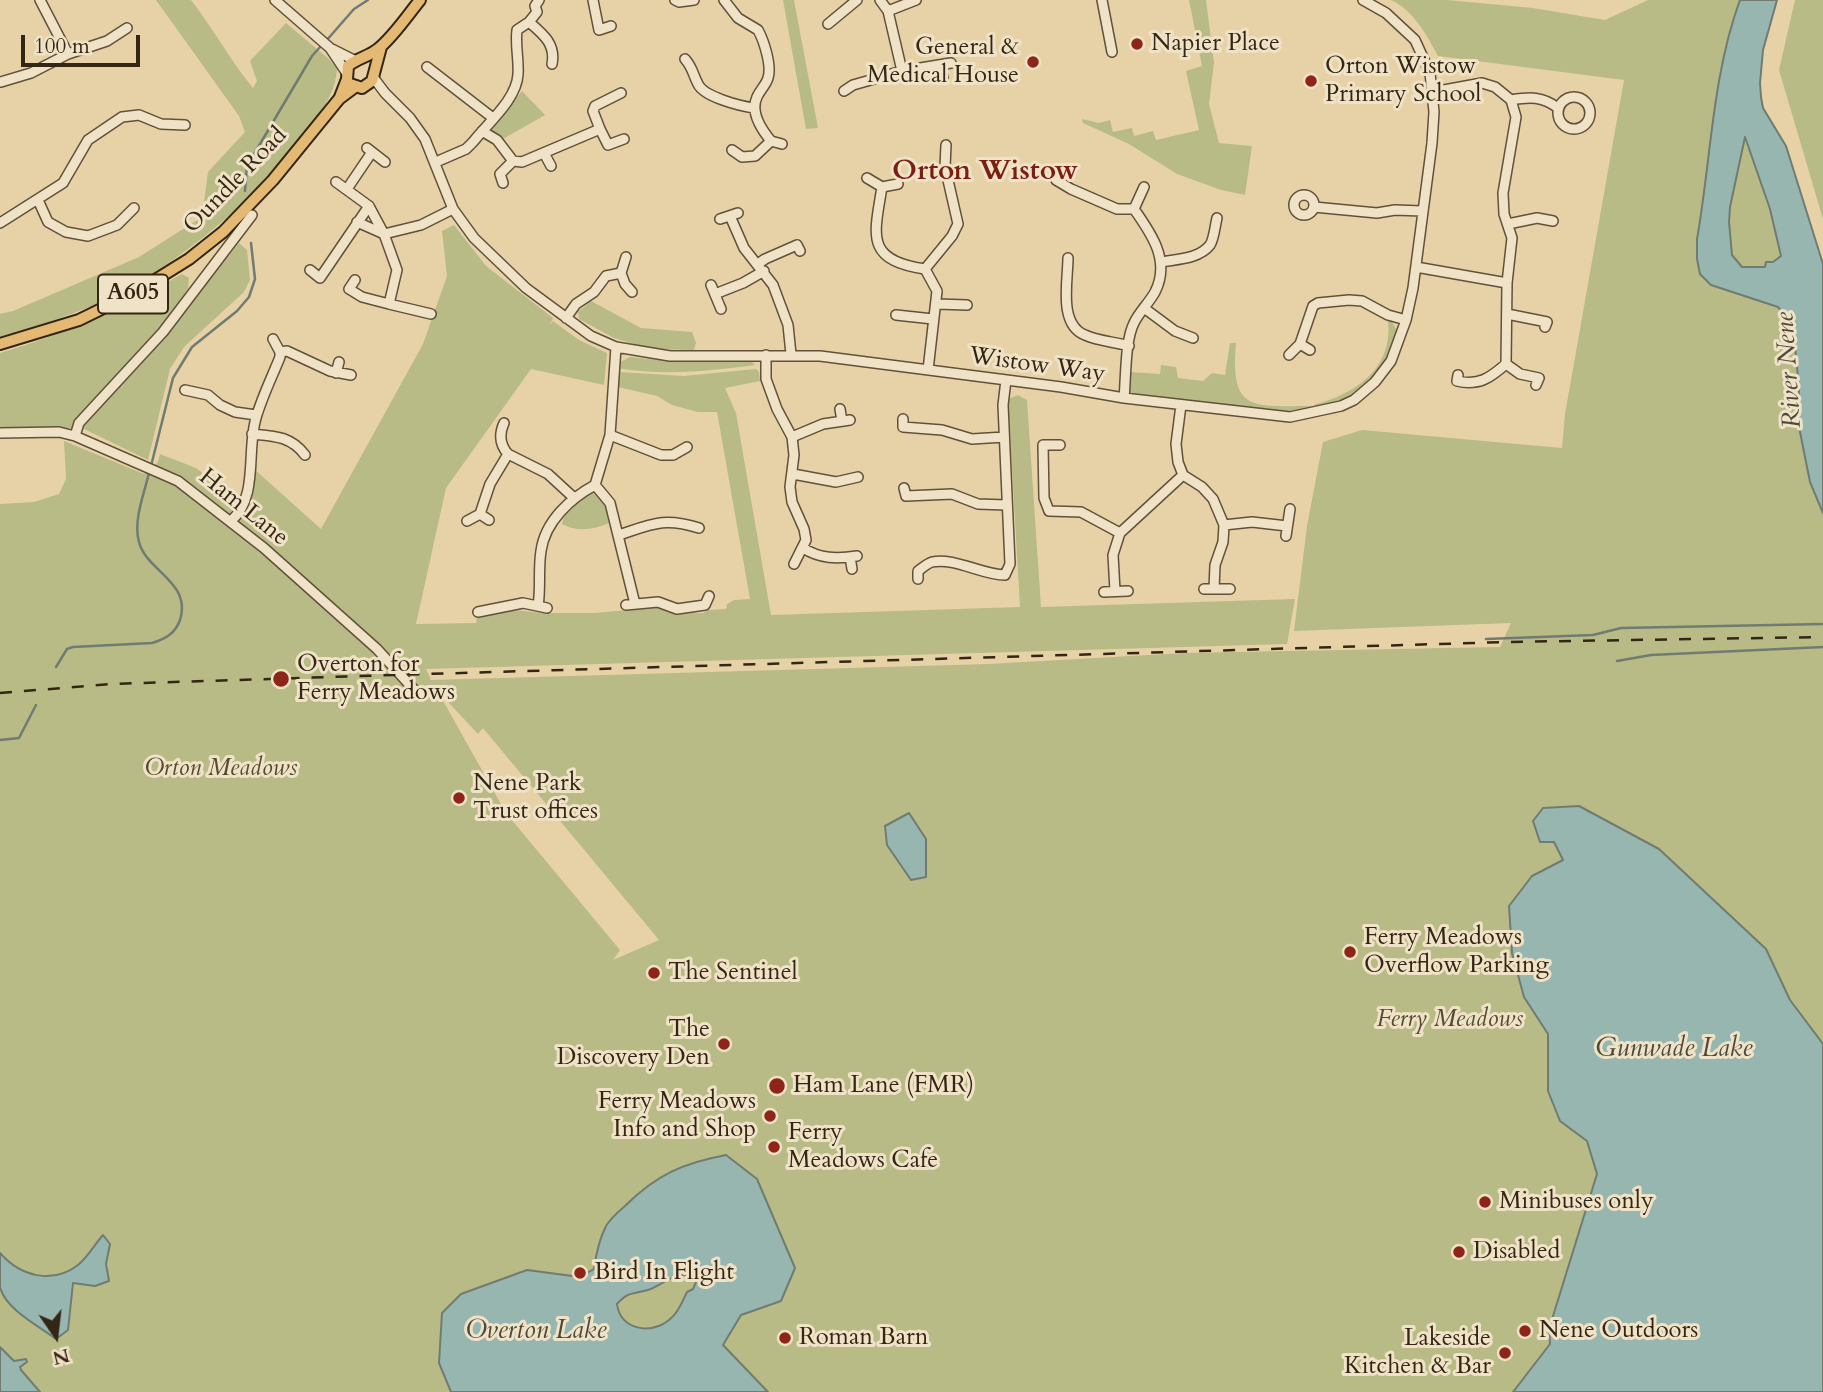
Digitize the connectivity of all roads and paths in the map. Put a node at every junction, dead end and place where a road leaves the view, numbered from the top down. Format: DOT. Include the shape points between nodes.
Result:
graph roads {
  1 [pos="40,0"];
  2 [pos="420,0"];
  3 [pos="593,0"];
  4 [pos="675,0"];
  5 [pos="694,0"];
  6 [pos="724,0"];
  7 [pos="857,0"];
  8 [pos="880,0"];
  9 [pos="916,0"];
  10 [pos="1102,0"];
  11 [pos="1363,0"];
  12 [pos="534,2"];
  13 [pos="278,3"];
  14 [pos="888,11"];
  15 [pos="529,22"];
  16 [pos="828,24"];
  17 [pos="611,26"];
  18 [pos="127,28"];
  19 [pos="381,46"];
  20 [pos="330,48"];
  21 [pos="1112,52"];
  22 [pos="68,54"];
  23 [pos="685,59"];
  24 [pos="359,60"];
  25 [pos="951,63"];
  26 [pos="552,64"];
  27 [pos="940,65"];
  28 [pos="427,67"];
  29 [pos="902,71"];
  30 [pos="373,73"];
  31 [pos="943,78"];
  32 [pos="353,81"];
  33 [pos="1,82"];
  34 [pos="844,91"];
  35 [pos="1433,92"];
  36 [pos="384,93"];
  37 [pos="621,93"];
  38 [pos="1511,100"];
  39 [pos="754,108"];
  40 [pos="1558,108"];
  41 [pos="493,118"];
  42 [pos="185,125"];
  43 [pos="600,129"];
  44 [pos="482,131"];
  45 [pos="624,139"];
  46 [pos="771,141"];
  47 [pos="782,144"];
  48 [pos="946,145"];
  49 [pos="732,150"];
  50 [pos="544,153"];
  51 [pos="385,162"];
  52 [pos="436,162"];
  53 [pos="513,162"];
  54 [pos="551,166"];
  55 [pos="867,177"];
  56 [pos="1056,180"];
  57 [pos="336,182"];
  58 [pos="503,183"];
  59 [pos="898,184"];
  60 [pos="882,187"];
  61 [pos="1144,187"];
  62 [pos="347,189"];
  63 [pos="38,200"];
  64 [pos="369,206"];
  65 [pos="1314,207"];
  66 [pos="134,208"];
  67 [pos="1133,208"];
  68 [pos="453,209"];
  69 [pos="1422,211"];
  70 [pos="251,214"];
  71 [pos="1217,218"];
  72 [pos="720,219"];
  73 [pos="1553,220"];
  74 [pos="0,222"];
  75 [pos="357,222"];
  76 [pos="1508,225"];
  77 [pos="384,234"];
  78 [pos="800,251"];
  79 [pos="626,257"];
  80 [pos="1068,258"];
  81 [pos="1161,262"];
  82 [pos="1416,267"];
  83 [pos="761,268"];
  84 [pos="925,269"];
  85 [pos="310,270"];
  86 [pos="621,273"];
  87 [pos="355,280"];
  88 [pos="1507,283"];
  89 [pos="632,292"];
  90 [pos="389,304"];
  91 [pos="937,304"];
  92 [pos="967,305"];
  93 [pos="721,309"];
  94 [pos="1144,309"];
  95 [pos="431,314"];
  96 [pos="1507,314"];
  97 [pos="896,315"];
  98 [pos="566,318"];
  99 [pos="933,319"];
  100 [pos="1406,320"];
  101 [pos="1547,322"];
  102 [pos="1193,338"];
  103 [pos="273,339"];
  104 [pos="0,344"];
  105 [pos="1300,344"];
  106 [pos="1129,346"];
  107 [pos="616,347"];
  108 [pos="1310,350"];
  109 [pos="280,352"];
  110 [pos="791,354"];
  111 [pos="766,355"];
  112 [pos="1289,355"];
  113 [pos="339,362"];
  114 [pos="1506,364"];
  115 [pos="928,370"];
  116 [pos="336,373"];
  117 [pos="351,375"];
  118 [pos="1458,375"];
  119 [pos="1538,379"];
  120 [pos="1006,380"];
  121 [pos="185,390"];
  122 [pos="1124,398"];
  123 [pos="1181,405"];
  124 [pos="840,409"];
  125 [pos="256,415"];
  126 [pos="504,423"];
  127 [pos="904,427"];
  128 [pos="0,433"];
  129 [pos="252,433"];
  130 [pos="610,435"];
  131 [pos="75,436"];
  132 [pos="792,437"];
  133 [pos="1004,437"];
  134 [pos="1060,445"];
  135 [pos="687,447"];
  136 [pos="508,454"];
  137 [pos="305,455"];
  138 [pos="793,474"];
  139 [pos="1183,475"];
  140 [pos="852,483"];
  141 [pos="595,485"];
  142 [pos="906,496"];
  143 [pos="573,497"];
  144 [pos="1006,505"];
  145 [pos="1290,509"];
  146 [pos="480,514"];
  147 [pos="489,520"];
  148 [pos="231,521"];
  149 [pos="467,521"];
  150 [pos="1224,525"];
  151 [pos="699,528"];
  152 [pos="1120,533"];
  153 [pos="619,535"];
  154 [pos="803,548"];
  155 [pos="794,564"];
  156 [pos="852,569"];
  157 [pos="916,572"];
  158 [pos="1230,589"];
  159 [pos="1115,591"];
  160 [pos="1128,591"];
  161 [pos="1104,592"];
  162 [pos="709,596"];
  163 [pos="478,612"];
  164 [pos="419,695"];
  1 -- 22 [label="street"];
  2 -- 19 [label="main road"];
  3 -- 17 [label="street" via="599,30"];
  4 -- 5 [label="street"];
  6 -- 39 [label="street" via="761,36 769,77"];
  7 -- 16 [label="street" via="842,18"];
  8 -- 14 [label="street"];
  9 -- 14 [label="street"];
  10 -- 21 [label="street"];
  11 -- 35 [label="street, Wistow Way" via="1387,13 1415,40"];
  12 -- 15 [label="street" via="537,12"];
  13 -- 20 [label="street"];
  14 -- 29 [label="street"];
  15 -- 26 [label="street" via="547,37 553,49"];
  15 -- 41 [label="street" via="517,30 515,89"];
  18 -- 22 [label="street" via="107,41"];
  19 -- 24 [label="main road"];
  19 -- 30 [label="main road"];
  20 -- 24 [label="street"];
  20 -- 32 [label="street"];
  22 -- 33 [label="street"];
  23 -- 39 [label="street" via="695,65 702,97"];
  24 -- 30 [label="main road" via="369,63"];
  24 -- 32 [label="main road" via="348,66"];
  25 -- 27 [label="street"];
  27 -- 29 [label="street"];
  27 -- 31 [label="street"];
  28 -- 41 [label="street"];
  29 -- 34 [label="street" via="851,81"];
  30 -- 32 [label="main road"];
  30 -- 36 [label="street, Wistow Way"];
  32 -- 36 [label="street, Wistow Way"];
  32 -- 70 [label="main road, Oundle Road / A605"];
  35 -- 38 [label="street" via="1482,83"];
  35 -- 69 [label="street, Wistow Way" via="1432,143"];
  36 -- 52 [label="street, Wistow Way" via="410,118"];
  37 -- 43 [label="street" via="595,106"];
  38 -- 40 [label="street" via="1546,99"];
  38 -- 76 [label="street" via="1516,117 1503,193"];
  39 -- 46 [label="street"];
  41 -- 44 [label="street"];
  42 -- 63 [label="street" via="161,124 139,115 122,117 88,140 63,183"];
  43 -- 45 [label="street" via="607,148"];
  43 -- 50 [label="street"];
  44 -- 52 [label="street" via="466,149"];
  44 -- 53 [label="street" via="497,140"];
  46 -- 47 [label="street"];
  46 -- 49 [label="street" via="755,156 742,158"];
  48 -- 84 [label="street" via="944,167 958,224"];
  50 -- 53 [label="street"];
  50 -- 54 [label="street"];
  51 -- 62 [label="street" via="369,150"];
  52 -- 68 [label="street, Wistow Way"];
  53 -- 58 [label="street" via="500,174"];
  55 -- 60 [label="street"];
  56 -- 67 [label="street" via="1117,209"];
  57 -- 62 [label="street"];
  59 -- 60 [label="street"];
  60 -- 84 [label="street" via="875,233 880,250 889,260"];
  61 -- 67 [label="street"];
  62 -- 64 [label="street"];
  63 -- 66 [label="street" via="48,222 88,236 117,225"];
  63 -- 74 [label="street"];
  64 -- 75 [label="street"];
  64 -- 77 [label="street"];
  65 -- 69 [label="street" via="1377,213"];
  67 -- 81 [label="street" via="1155,239"];
  68 -- 77 [label="street" via="421,225"];
  68 -- 98 [label="street, Wistow Way" via="486,251"];
  69 -- 82 [label="street, Wistow Way"];
  70 -- 104 [label="main road, Oundle Road / A605" via="136,292 79,320"];
  70 -- 131 [label="street" via="163,332 79,423"];
  71 -- 81 [label="street" via="1211,244 1203,251"];
  72 -- 83 [label="street" via="734,214 744,248"];
  73 -- 76 [label="street" via="1537,218"];
  75 -- 77 [label="street"];
  75 -- 85 [label="street" via="322,280"];
  76 -- 88 [label="street" via="1512,237"];
  77 -- 90 [label="street" via="397,270"];
  78 -- 83 [label="street" via="797,245 765,258"];
  79 -- 86 [label="street"];
  80 -- 106 [label="street" via="1069,319 1086,336"];
  81 -- 94 [label="street" via="1156,290"];
  82 -- 88 [label="street"];
  82 -- 100 [label="street, Wistow Way"];
  83 -- 93 [label="street" via="743,283 713,290"];
  83 -- 110 [label="street" via="773,285 788,325"];
  84 -- 91 [label="street" via="937,291"];
  86 -- 89 [label="street"];
  86 -- 98 [label="street" via="603,278"];
  87 -- 90 [label="street" via="349,289"];
  88 -- 96 [label="street"];
  90 -- 95 [label="street"];
  91 -- 92 [label="street"];
  91 -- 99 [label="street"];
  94 -- 102 [label="street"];
  94 -- 106 [label="street" via="1133,325"];
  96 -- 101 [label="street"];
  96 -- 114 [label="street"];
  97 -- 99 [label="street"];
  98 -- 107 [label="street, Wistow Way"];
  99 -- 115 [label="street"];
  100 -- 105 [label="street" via="1362,301 1318,303"];
  100 -- 123 [label="street, Wistow Way" via="1391,362 1375,382 1341,406 1290,417"];
  103 -- 109 [label="street"];
  105 -- 108 [label="street"];
  105 -- 112 [label="street"];
  106 -- 122 [label="street"];
  107 -- 111 [label="street, Wistow Way" via="670,356"];
  107 -- 130 [label="street"];
  109 -- 116 [label="street"];
  109 -- 125 [label="street"];
  110 -- 111 [label="street, Wistow Way"];
  110 -- 115 [label="street, Wistow Way"];
  111 -- 132 [label="street" via="766,379"];
  113 -- 116 [label="street"];
  114 -- 118 [label="street" via="1489,379 1471,385 1457,381"];
  114 -- 119 [label="street"];
  115 -- 120 [label="street, Wistow Way"];
  116 -- 117 [label="street"];
  120 -- 122 [label="street, Wistow Way"];
  120 -- 133 [label="street"];
  121 -- 125 [label="street" via="208,395 235,412"];
  122 -- 123 [label="street, Wistow Way"];
  123 -- 139 [label="street" via="1176,444"];
  124 -- 132 [label="street" via="846,420"];
  125 -- 129 [label="street"];
  126 -- 136 [label="street" via="500,437"];
  127 -- 133 [label="street" via="943,430 972,439"];
  128 -- 131 [label="street, Ham Lane"];
  129 -- 137 [label="street" via="301,443"];
  129 -- 148 [label="street" via="247,500"];
  130 -- 135 [label="street" via="661,455 673,456"];
  130 -- 141 [label="street"];
  131 -- 148 [label="street, Ham Lane" via="178,481"];
  132 -- 138 [label="street"];
  133 -- 144 [label="street"];
  134 -- 152 [label="street" via="1043,445 1044,498 1049,510 1081,512"];
  136 -- 143 [label="street" via="548,474"];
  136 -- 146 [label="street" via="490,484"];
  138 -- 140 [label="street"];
  138 -- 154 [label="street" via="792,502 804,529"];
  139 -- 150 [label="street" via="1213,499"];
  139 -- 152 [label="street"];
  141 -- 143 [label="street"];
  141 -- 153 [label="street" via="610,503"];
  142 -- 144 [label="street" via="952,494 978,504"];
  143 -- 163 [label="street" via="544,539 542,607 523,603"];
  144 -- 157 [label="street" via="1010,564 1005,575 951,562 931,562"];
  145 -- 150 [label="street" via="1287,531 1252,522"];
  146 -- 147 [label="street"];
  146 -- 149 [label="street"];
  148 -- 164 [label="street, Ham Lane" via="377,649"];
  150 -- 158 [label="street" via="1209,589"];
  151 -- 153 [label="street" via="663,522"];
  152 -- 159 [label="street" via="1113,555"];
  153 -- 162 [label="street" via="630,605 658,602 691,609 705,605"];
  154 -- 155 [label="street"];
  154 -- 156 [label="street" via="830,558 854,557"];
  159 -- 160 [label="street"];
  159 -- 161 [label="street"];
}
